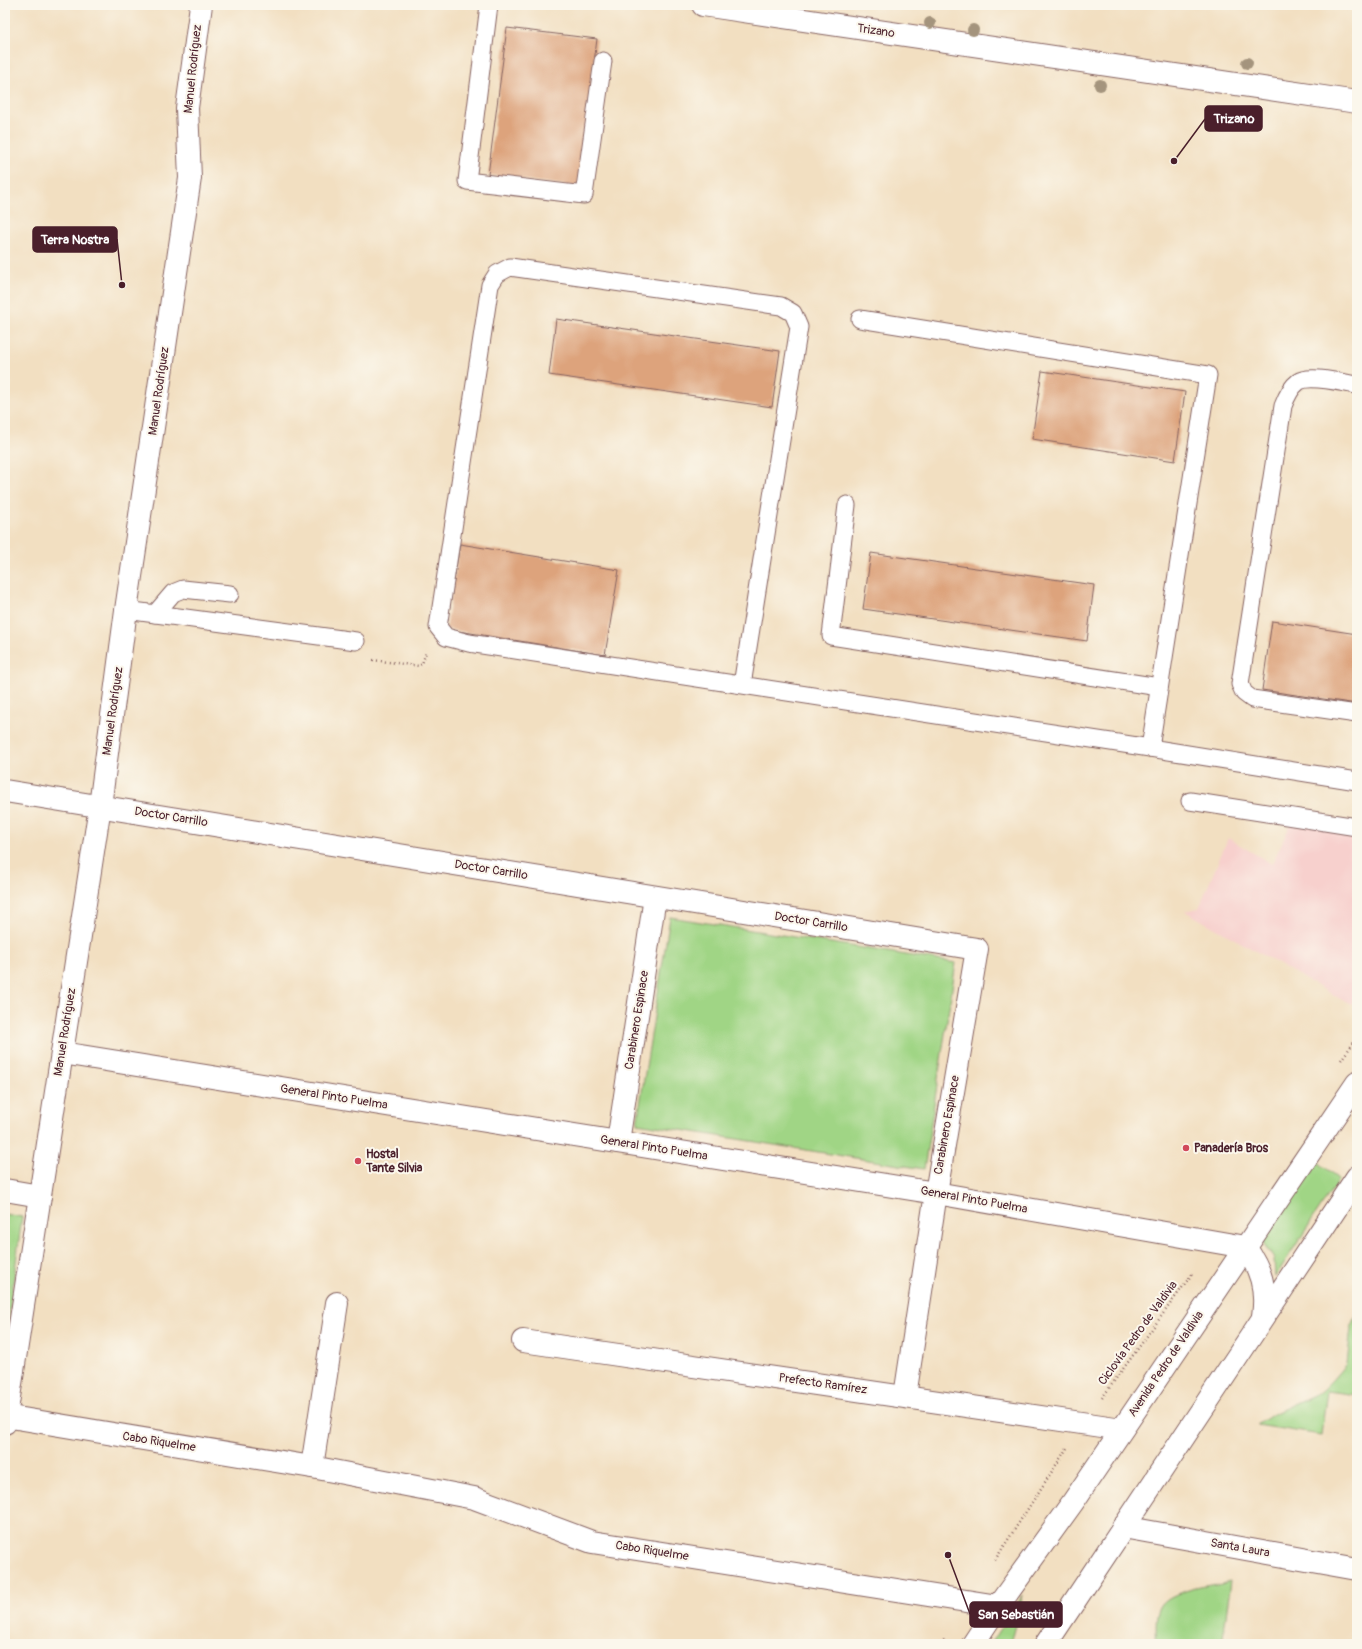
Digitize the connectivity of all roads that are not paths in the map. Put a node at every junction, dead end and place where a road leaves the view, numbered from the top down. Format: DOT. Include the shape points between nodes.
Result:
graph roads {
  1 [pos="200,5"];
  2 [pos="489,5"];
  3 [pos="703,5"];
  4 [pos="603,61"];
  5 [pos="1357,102"];
  6 [pos="860,319"];
  7 [pos="1357,385"];
  8 [pos="847,505"];
  9 [pos="230,594"];
  10 [pos="126,610"];
  11 [pos="156,614"];
  12 [pos="356,641"];
  13 [pos="742,685"];
  14 [pos="1159,687"];
  15 [pos="1357,714"];
  16 [pos="1150,748"];
  17 [pos="1357,781"];
  18 [pos="5,791"];
  19 [pos="1190,801"];
  20 [pos="100,806"];
  21 [pos="1357,827"];
  22 [pos="655,897"];
  23 [pos="977,949"];
  24 [pos="62,1053"];
  25 [pos="1357,1084"];
  26 [pos="618,1142"];
  27 [pos="1357,1177"];
  28 [pos="5,1190"];
  29 [pos="936,1193"];
  30 [pos="40,1196"];
  31 [pos="1245,1246"];
  32 [pos="337,1303"];
  33 [pos="1263,1318"];
  34 [pos="523,1341"];
  35 [pos="905,1396"];
  36 [pos="5,1419"];
  37 [pos="1122,1429"];
  38 [pos="312,1467"];
  39 [pos="1123,1527"];
  40 [pos="1357,1569"];
  41 [pos="998,1606"];
  42 [pos="973,1644"];
  43 [pos="1046,1644"];
  1 -- 10 [label="street, Manuel Rodríguez" via="187,108 190,178"];
  2 -- 4 [label="lane" via="467,181 584,195"];
  3 -- 5 [label="street, Trizano"];
  6 -- 14 [label="lane" via="1208,375"];
  7 -- 15 [label="lane" via="1311,378 1298,382 1288,393 1283,406 1240,684 1244,693 1252,699"];
  8 -- 14 [label="lane" via="831,636"];
  9 -- 11 [label="lane" via="183,589 173,593"];
  10 -- 11 [label="lane"];
  10 -- 20 [label="street, Manuel Rodríguez"];
  11 -- 12 [label="lane"];
  13 -- 13 [label="lane" via="469,643 446,637 438,627 490,285 498,274 510,267 781,306 793,313 799,327"];
  13 -- 16 [label="lane"];
  14 -- 16 [label="lane"];
  16 -- 17 [label="lane"];
  18 -- 20 [label="street, Doctor Carrillo"];
  19 -- 21 [label="lane"];
  20 -- 22 [label="street, Doctor Carrillo"];
  20 -- 24 [label="street, Manuel Rodríguez"];
  22 -- 23 [label="street, Doctor Carrillo"];
  22 -- 26 [label="street, Carabinero Espinace"];
  23 -- 29 [label="street, Carabinero Espinace"];
  24 -- 26 [label="street, General Pinto Puelma"];
  24 -- 30 [label="street, Manuel Rodríguez"];
  25 -- 31 [label="street, Avenida Pedro de Valdivia"];
  26 -- 29 [label="street, General Pinto Puelma"];
  27 -- 33 [label="street"];
  28 -- 30 [label="street"];
  29 -- 31 [label="street, General Pinto Puelma"];
  29 -- 35 [label="street, Carabinero Espinace"];
  30 -- 36 [label="street, Manuel Rodríguez"];
  31 -- 33 [label="street" via="1259,1269 1264,1285"];
  31 -- 37 [label="street, Avenida Pedro de Valdivia"];
  32 -- 38 [label="street"];
  33 -- 39 [label="street"];
  34 -- 35 [label="street, Prefecto Ramírez"];
  35 -- 37 [label="street, Prefecto Ramírez"];
  36 -- 38 [label="street, Cabo Riquelme"];
  37 -- 41 [label="street, Avenida Pedro de Valdivia"];
  38 -- 41 [label="street, Cabo Riquelme" via="474,1498 592,1542"];
  39 -- 40 [label="street, Santa Laura"];
  39 -- 43 [label="street"];
  41 -- 42 [label="street, Avenida Pedro de Valdivia"];
}
